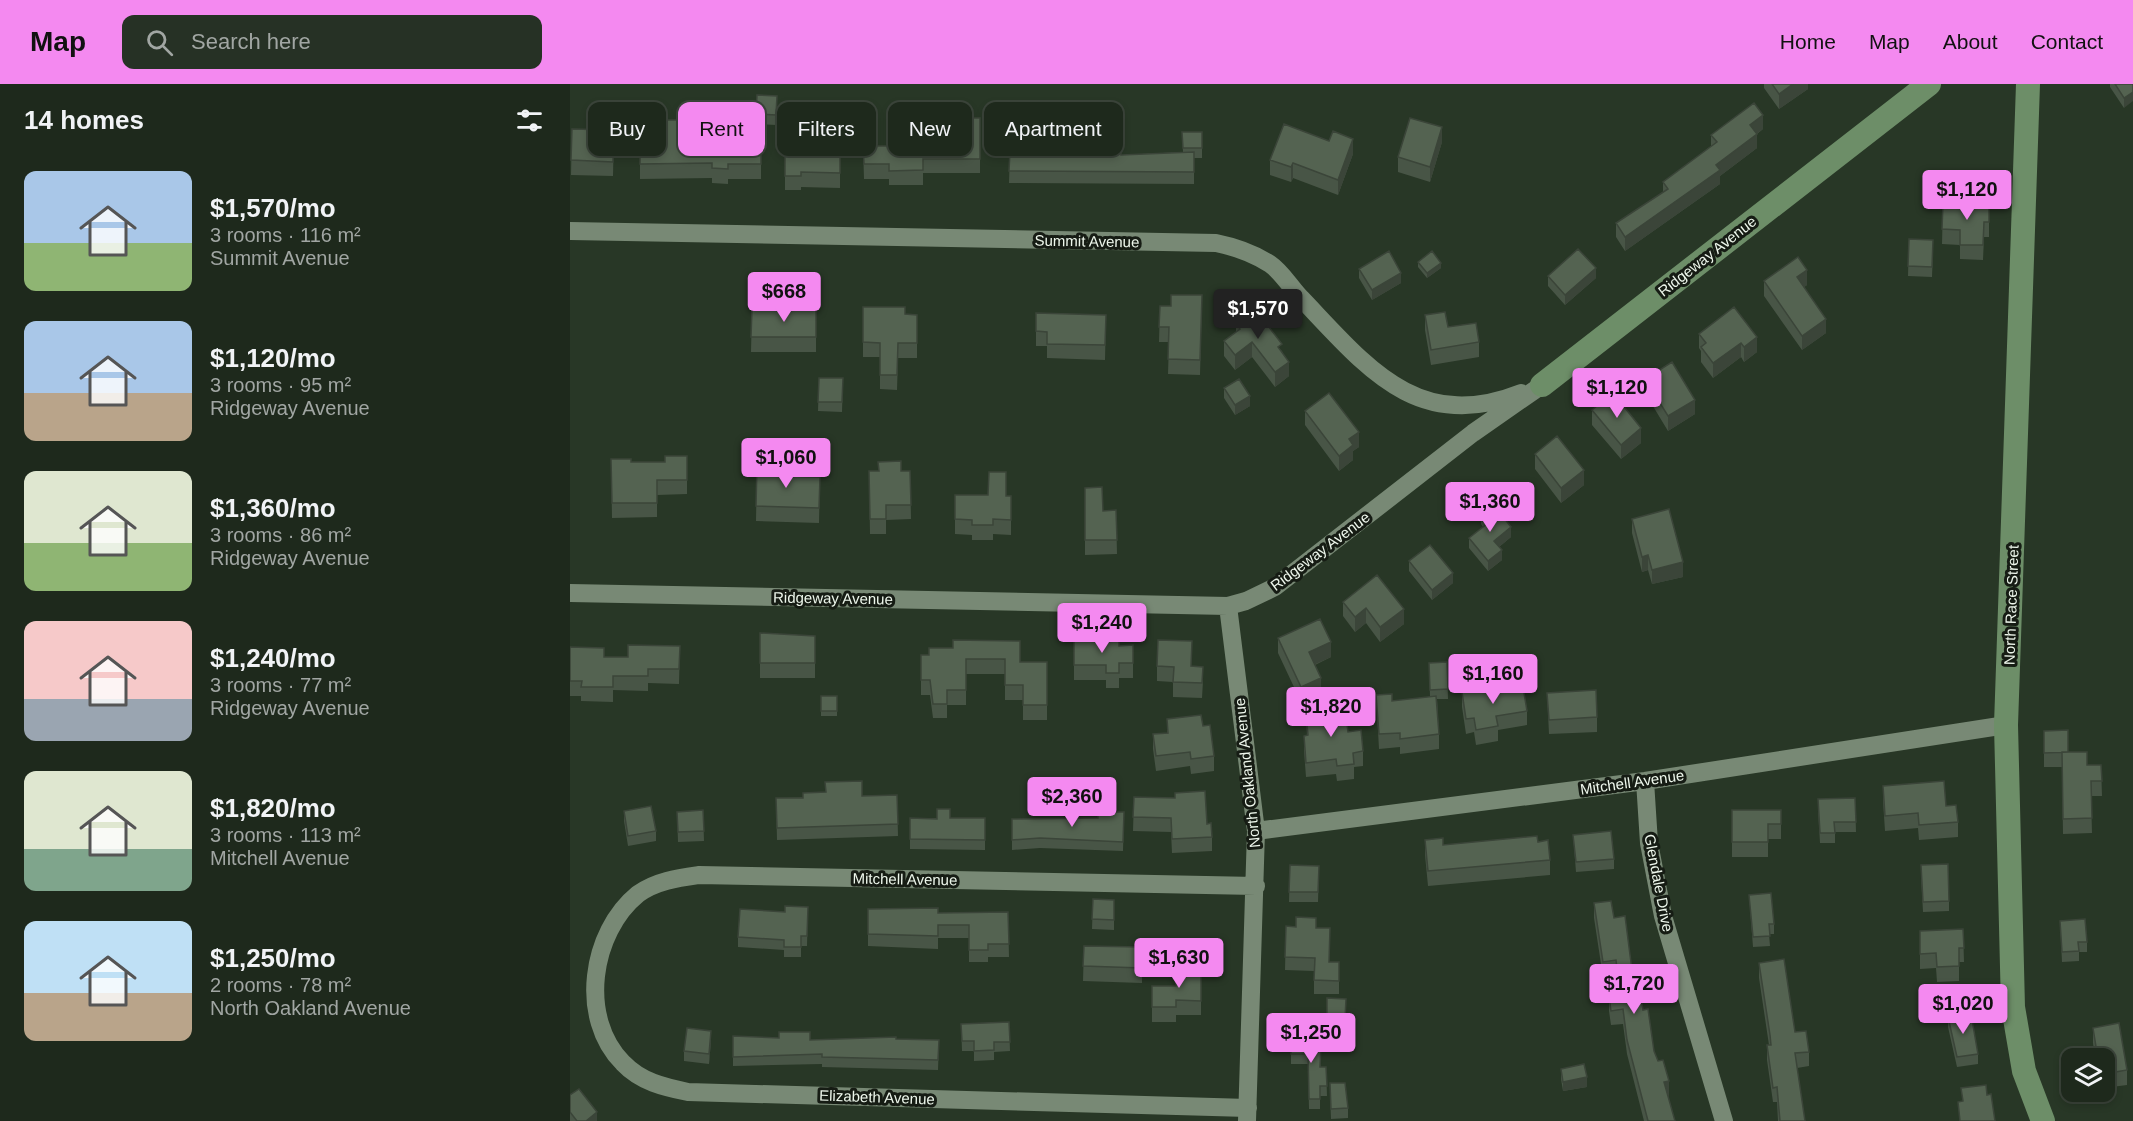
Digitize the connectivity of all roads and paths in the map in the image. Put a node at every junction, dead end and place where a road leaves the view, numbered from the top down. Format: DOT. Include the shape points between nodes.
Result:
graph roads {
  1 [pos="1929,84"];
  2 [pos="2028,84"];
  3 [pos="570,231"];
  4 [pos="1542,385"];
  5 [pos="570,593"];
  6 [pos="1228,606"];
  7 [pos="2006,725"];
  8 [pos="1645,781"];
  9 [pos="1256,831"];
  10 [pos="1256,885"];
  11 [pos="599,961"];
  12 [pos="1247,1114"];
  13 [pos="1724,1121"];
  14 [pos="2043,1121"];
  1 -- 4 [label="street, Ridgeway Avenue"];
  2 -- 7 [label="street, North Race Street"];
  3 -- 4 [label="street, Summit Avenue" via="1216,243 1240,248 1272,265 1365,365 1396,389 1433,403 1472,406"];
  4 -- 6 [label="street, Ridgeway Avenue" via="1473,433 1275,587"];
  5 -- 6 [label="street, Ridgeway Avenue"];
  6 -- 9 [label="street, North Oakland Avenue"];
  7 -- 8 [label="street, Mitchell Avenue"];
  7 -- 14 [label="street, North Race Street" via="2013,1007 2024,1071"];
  8 -- 9 [label="street, Mitchell Avenue"];
  8 -- 13 [label="street, Glendale Drive" via="1649,843 1663,916"];
  9 -- 10 [label="street, North Oakland Avenue"];
  10 -- 11 [label="street, Mitchell Avenue" via="699,875 668,879 640,893 617,914 602,942"];
  10 -- 12 [label="street, North Oakland Avenue"];
  11 -- 12 [label="street, Elizabeth Avenue" via="596,995 603,1032 622,1063 652,1084 688,1092"];
}
